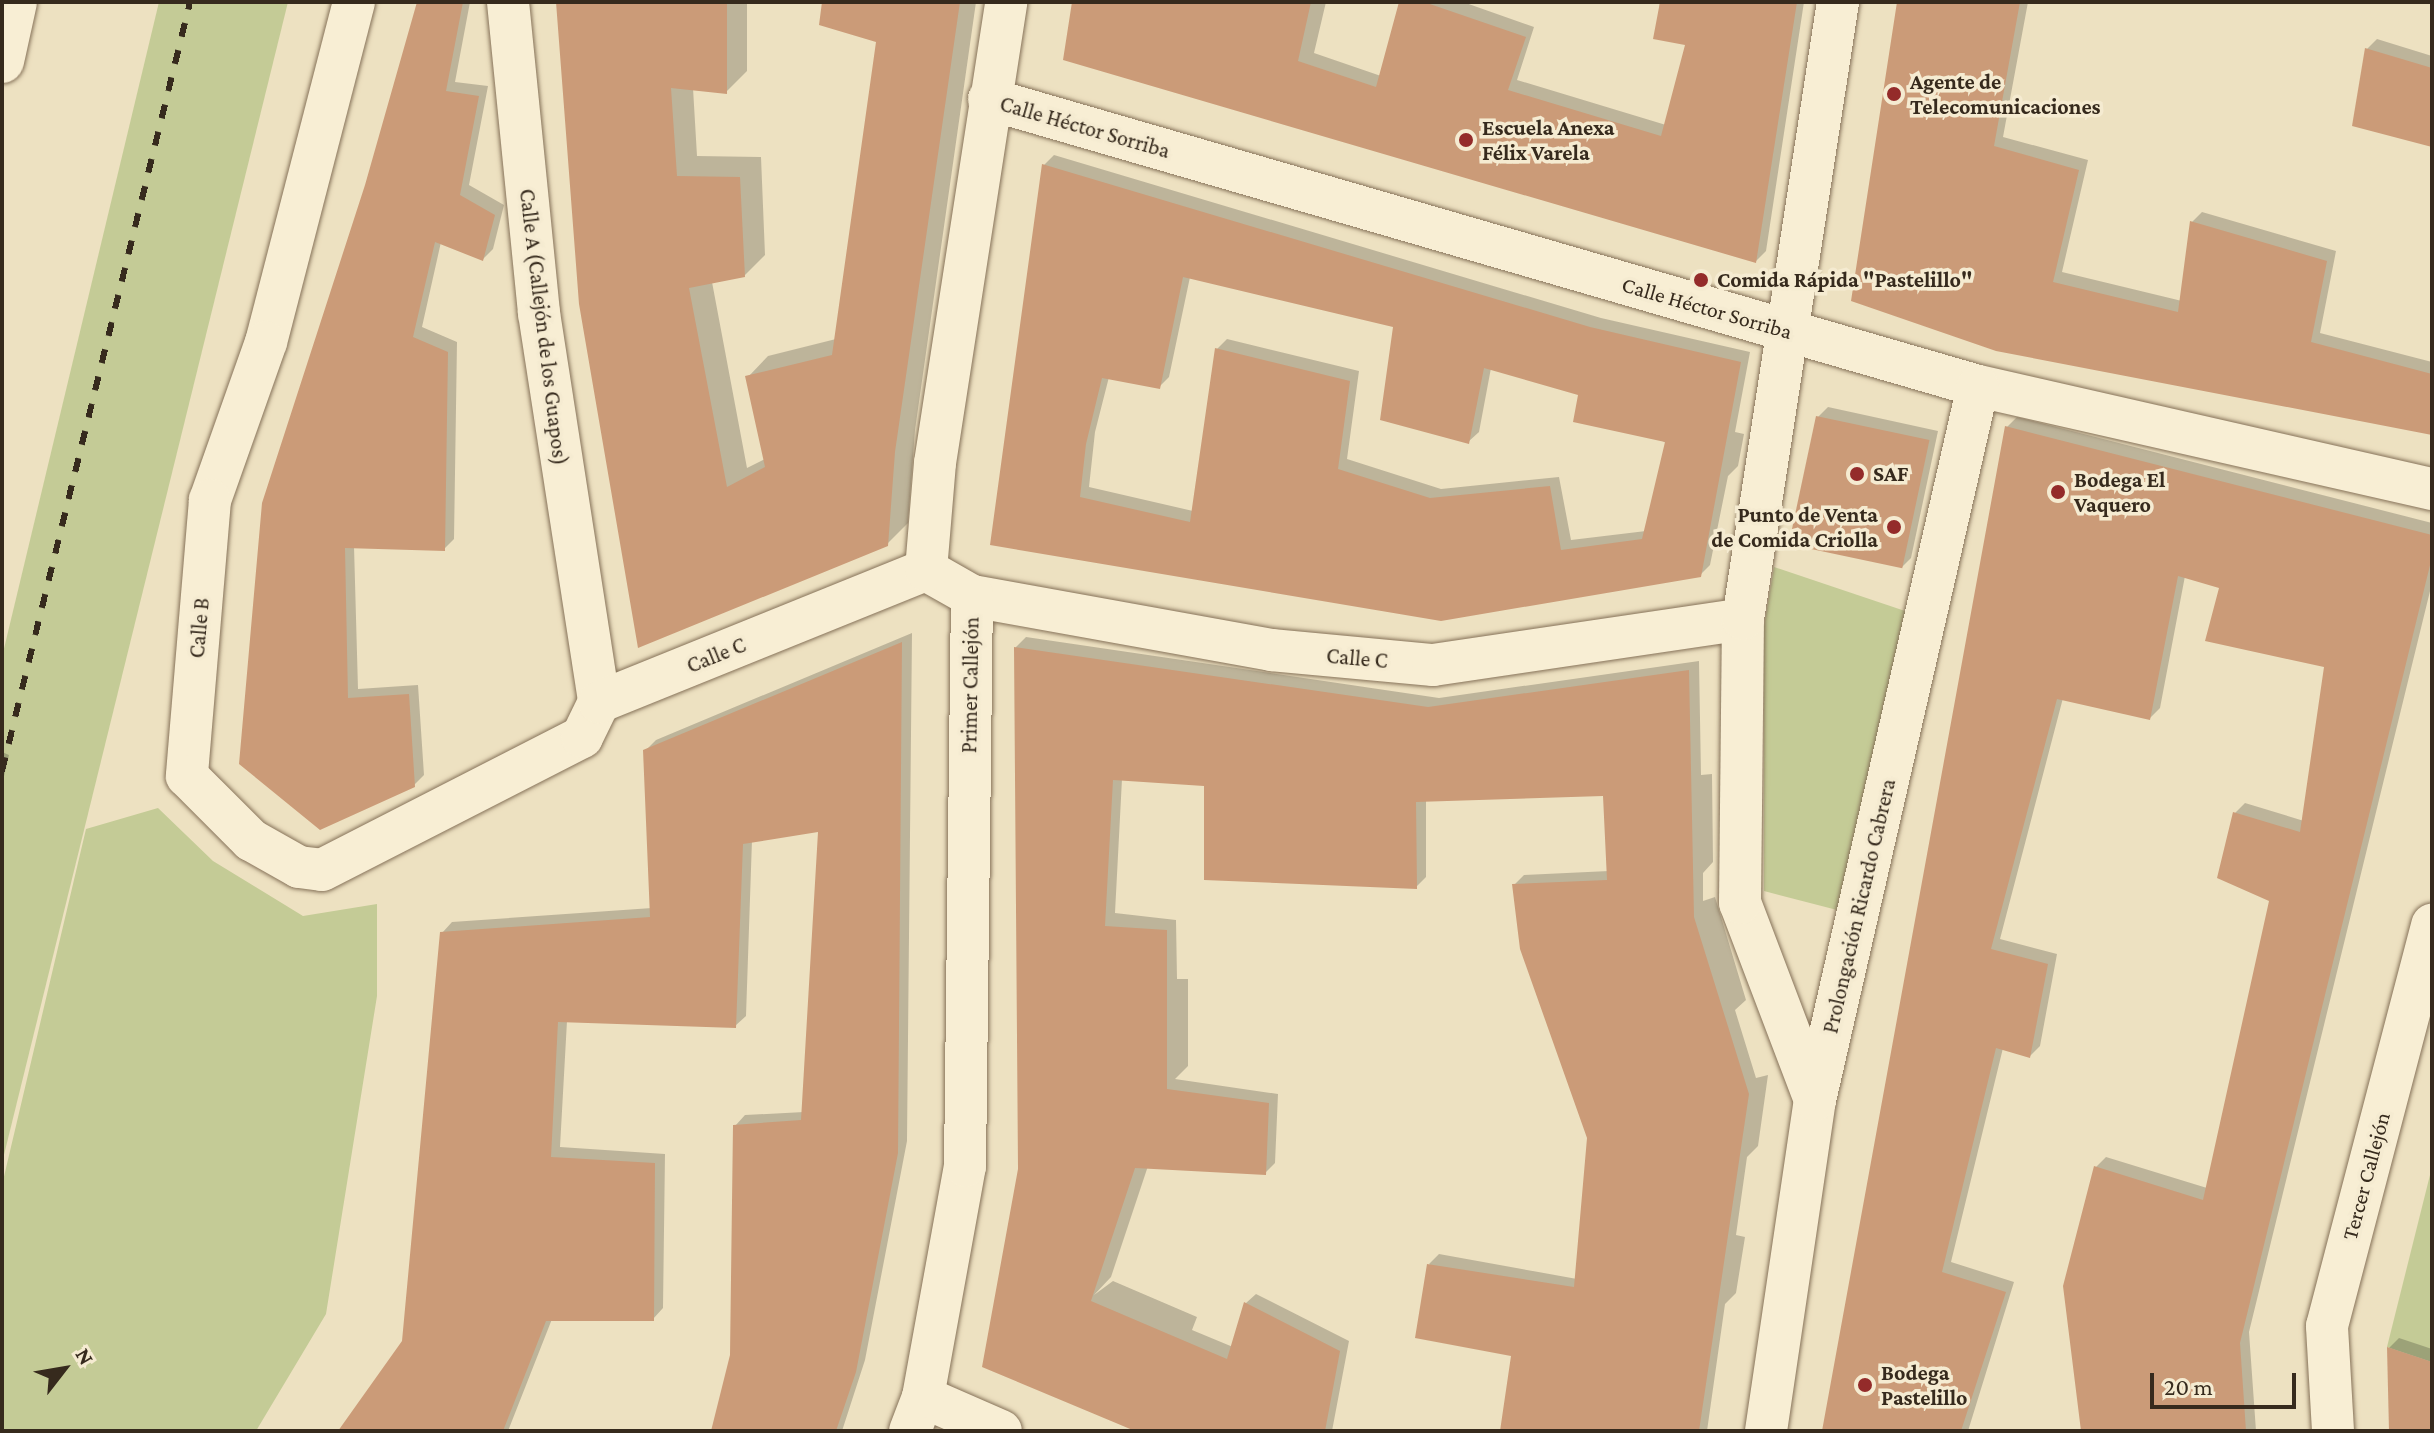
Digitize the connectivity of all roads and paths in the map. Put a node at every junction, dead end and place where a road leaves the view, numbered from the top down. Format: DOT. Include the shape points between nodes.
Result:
graph roads {
  1 [pos="354,2"];
  2 [pos="508,2"];
  3 [pos="1006,2"];
  4 [pos="1838,2"];
  5 [pos="11,3"];
  6 [pos="2,61"];
  7 [pos="989,99"];
  8 [pos="1788,331"];
  9 [pos="1978,386"];
  10 [pos="2432,489"];
  11 [pos="926,570"];
  12 [pos="972,596"];
  13 [pos="1743,619"];
  14 [pos="599,702"];
  15 [pos="2432,925"];
  16 [pos="1815,1100"];
  17 [pos="917,1414"];
  18 [pos="1001,1431"];
  19 [pos="1766,1431"];
  20 [pos="2333,1431"];
  1 -- 14 [label="street, Calle B" via="266,342 210,500 187,776 251,840 299,867 322,870 582,737"];
  2 -- 14 [label="street, Calle A (Callejón de los Guapos)" via="539,313"];
  3 -- 7 [label="street"];
  4 -- 8 [label="street"];
  5 -- 6 [label="street"];
  7 -- 8 [label="street, Calle Héctor Sorriba"];
  7 -- 11 [label="street" via="935,463"];
  8 -- 9 [label="street, Calle Héctor Sorriba"];
  8 -- 13 [label="street"];
  9 -- 10 [label="street, Calle Héctor Sorriba"];
  9 -- 16 [label="street, Prolongación Ricardo Cabrera"];
  11 -- 12 [label="street, Primer Callejón"];
  11 -- 14 [label="street, Calle C"];
  12 -- 13 [label="street, Calle C" via="1271,650 1433,665"];
  12 -- 17 [label="street, Primer Callejón" via="965,1166"];
  13 -- 16 [label="street" via="1740,903"];
  15 -- 20 [label="street, Tercer Callejón" via="2327,1326"];
  16 -- 19 [label="street, Prolongación Ricardo Cabrera"];
  17 -- 18 [label="street"];
}
